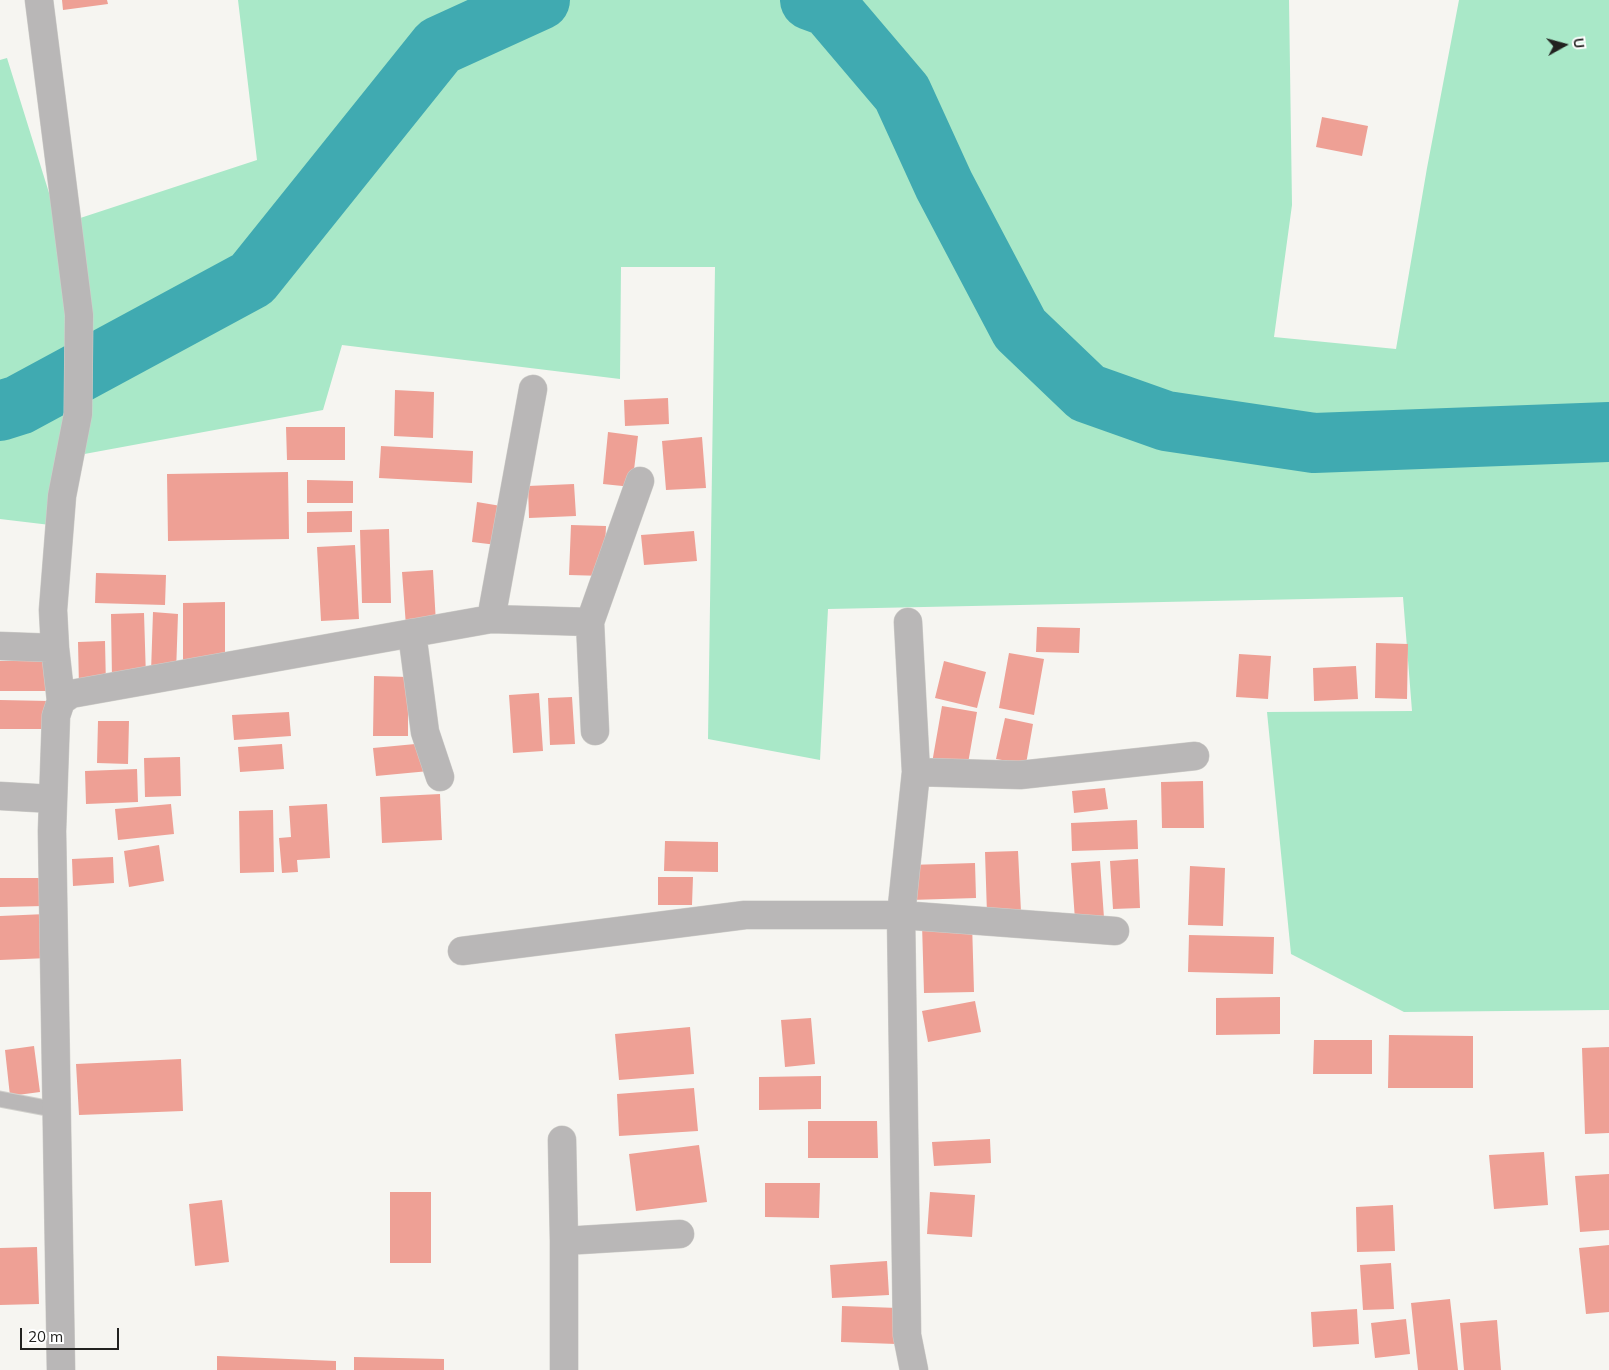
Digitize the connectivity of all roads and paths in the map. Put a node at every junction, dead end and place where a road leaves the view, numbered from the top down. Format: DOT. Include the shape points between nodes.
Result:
graph roads {
  1 [pos="40,0"];
  2 [pos="534,389"];
  3 [pos="640,481"];
  4 [pos="491,619"];
  5 [pos="590,622"];
  6 [pos="908,622"];
  7 [pos="412,633"];
  8 [pos="0,646"];
  9 [pos="55,648"];
  10 [pos="60,700"];
  11 [pos="595,730"];
  12 [pos="1195,756"];
  13 [pos="916,772"];
  14 [pos="440,776"];
  15 [pos="0,796"];
  16 [pos="53,799"];
  17 [pos="901,915"];
  18 [pos="1115,931"];
  19 [pos="462,951"];
  20 [pos="0,1099"];
  21 [pos="57,1110"];
  22 [pos="562,1140"];
  23 [pos="680,1234"];
  24 [pos="564,1241"];
  25 [pos="60,1370"];
  26 [pos="564,1370"];
  27 [pos="914,1370"];
  1 -- 9 [label="street" via="79,315 78,414 62,496 53,610"];
  2 -- 4 [label="street"];
  3 -- 5 [label="street"];
  4 -- 5 [label="street"];
  4 -- 7 [label="street"];
  5 -- 11 [label="street"];
  6 -- 13 [label="street"];
  7 -- 10 [label="street" via="71,694"];
  7 -- 14 [label="street" via="425,732"];
  8 -- 9 [label="street"];
  9 -- 10 [label="street"];
  10 -- 16 [label="street" via="56,716"];
  12 -- 13 [label="street" via="1020,775"];
  13 -- 17 [label="street"];
  15 -- 16 [label="street"];
  16 -- 21 [label="street"];
  17 -- 18 [label="street"];
  17 -- 19 [label="street" via="745,915"];
  17 -- 27 [label="street" via="908,1335"];
  20 -- 21 [label="lane"];
  21 -- 25 [label="street"];
  22 -- 24 [label="street"];
  23 -- 24 [label="street"];
  24 -- 26 [label="street"];
}
